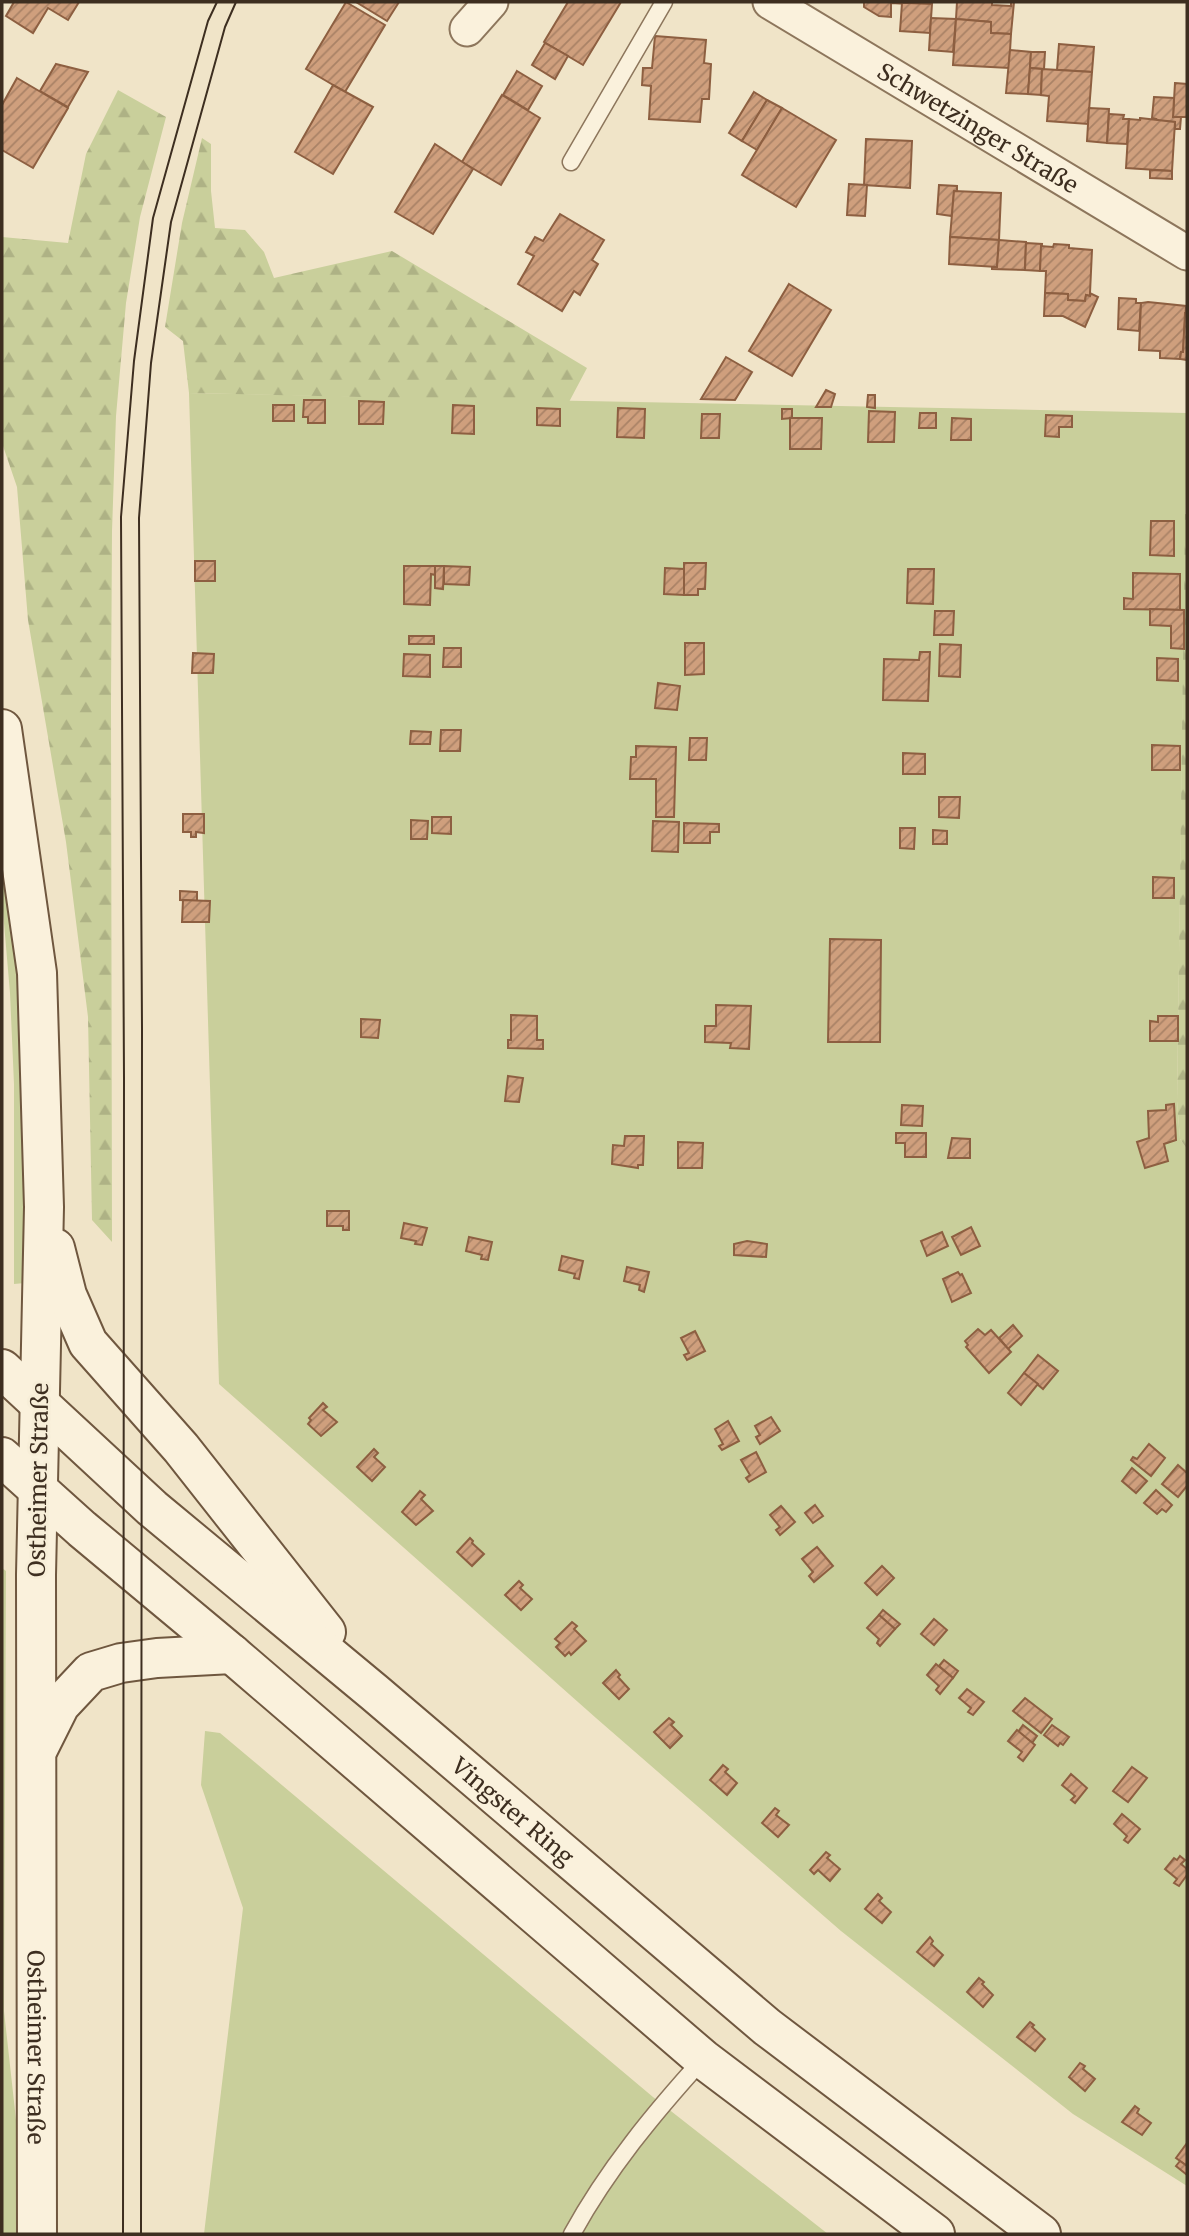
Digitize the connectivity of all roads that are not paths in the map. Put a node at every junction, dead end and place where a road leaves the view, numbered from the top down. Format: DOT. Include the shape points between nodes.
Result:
graph roads {
  1 [pos="491,2"];
  2 [pos="664,2"];
  3 [pos="770,2"];
  4 [pos="467,29"];
  5 [pos="571,162"];
  6 [pos="1187,253"];
  7 [pos="2,729"];
  8 [pos="44,1207"];
  9 [pos="2,1368"];
  10 [pos="40,1403"];
  11 [pos="2,1457"];
  12 [pos="38,1491"];
  13 [pos="232,1654"];
  14 [pos="376,1693"];
  15 [pos="36,1752"];
  16 [pos="703,2059"];
  17 [pos="37,2234"];
  18 [pos="572,2234"];
  19 [pos="935,2234"];
  20 [pos="1041,2234"];
  1 -- 4 [label="street"];
  2 -- 5 [label="lane"];
  3 -- 6 [label="street, Schwetzinger Straße"];
  7 -- 8 [label="main road, Ostheimer Straße" via="37,973"];
  8 -- 10 [label="main road, Ostheimer Straße"];
  8 -- 14 [label="main road" via="67,1295 88,1343 181,1448"];
  9 -- 10 [label="main road, Vingster Ring"];
  10 -- 12 [label="main road, Ostheimer Straße"];
  10 -- 14 [label="main road, Vingster Ring" via="152,1508"];
  11 -- 12 [label="main road"];
  12 -- 13 [label="main road"];
  12 -- 15 [label="main road, Ostheimer Straße"];
  13 -- 15 [label="main road" via="157,1658 91,1672 60,1705"];
  13 -- 16 [label="main road"];
  14 -- 20 [label="main road, Vingster Ring" via="767,2028"];
  15 -- 17 [label="main road, Ostheimer Straße"];
  16 -- 18 [label="lane" via="592,2197"];
  16 -- 19 [label="main road"];
}
